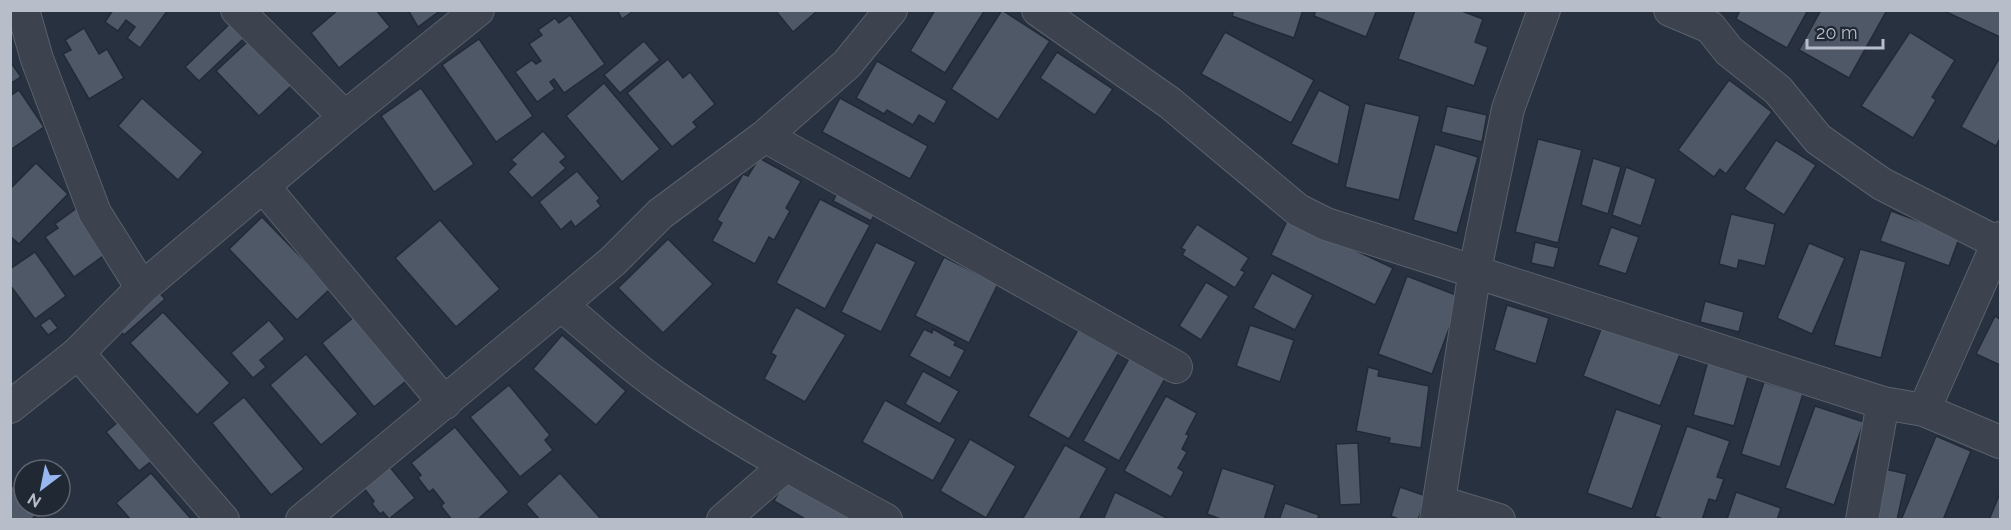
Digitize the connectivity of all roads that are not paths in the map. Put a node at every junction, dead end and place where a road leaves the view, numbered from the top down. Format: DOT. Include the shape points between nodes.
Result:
graph roads {
  1 [pos="23,10"];
  2 [pos="237,10"];
  3 [pos="478,10"];
  4 [pos="891,10"];
  5 [pos="1038,10"];
  6 [pos="1544,10"];
  7 [pos="1670,10"];
  8 [pos="345,117"];
  9 [pos="765,136"];
  10 [pos="263,186"];
  11 [pos="1999,240"];
  12 [pos="1475,270"];
  13 [pos="142,288"];
  14 [pos="561,305"];
  15 [pos="78,353"];
  16 [pos="1176,367"];
  17 [pos="444,403"];
  18 [pos="1883,403"];
  19 [pos="10,408"];
  20 [pos="1924,410"];
  21 [pos="2001,442"];
  22 [pos="786,465"];
  23 [pos="1438,511"];
  24 [pos="223,519"];
  25 [pos="302,519"];
  26 [pos="723,519"];
  27 [pos="886,519"];
  28 [pos="1499,519"];
  29 [pos="1862,519"];
  1 -- 13 [label="street" via="95,213"];
  2 -- 8 [label="street"];
  3 -- 8 [label="street"];
  4 -- 9 [label="street" via="847,64"];
  5 -- 12 [label="street" via="1170,103 1298,210 1355,236"];
  6 -- 12 [label="street" via="1508,109"];
  7 -- 11 [label="street" via="1710,27 1729,51 1778,90 1818,139 1882,184"];
  8 -- 10 [label="street"];
  9 -- 14 [label="street" via="660,214"];
  9 -- 16 [label="street"];
  10 -- 13 [label="street"];
  10 -- 17 [label="street"];
  11 -- 20 [label="street"];
  12 -- 18 [label="street"];
  12 -- 23 [label="street"];
  13 -- 15 [label="street"];
  14 -- 17 [label="street"];
  14 -- 22 [label="street" via="656,384"];
  15 -- 19 [label="street"];
  15 -- 24 [label="street"];
  17 -- 25 [label="street"];
  18 -- 20 [label="street"];
  18 -- 29 [label="street"];
  20 -- 21 [label="street"];
  22 -- 26 [label="street"];
  22 -- 27 [label="street"];
  23 -- 28 [label="street"];
}
